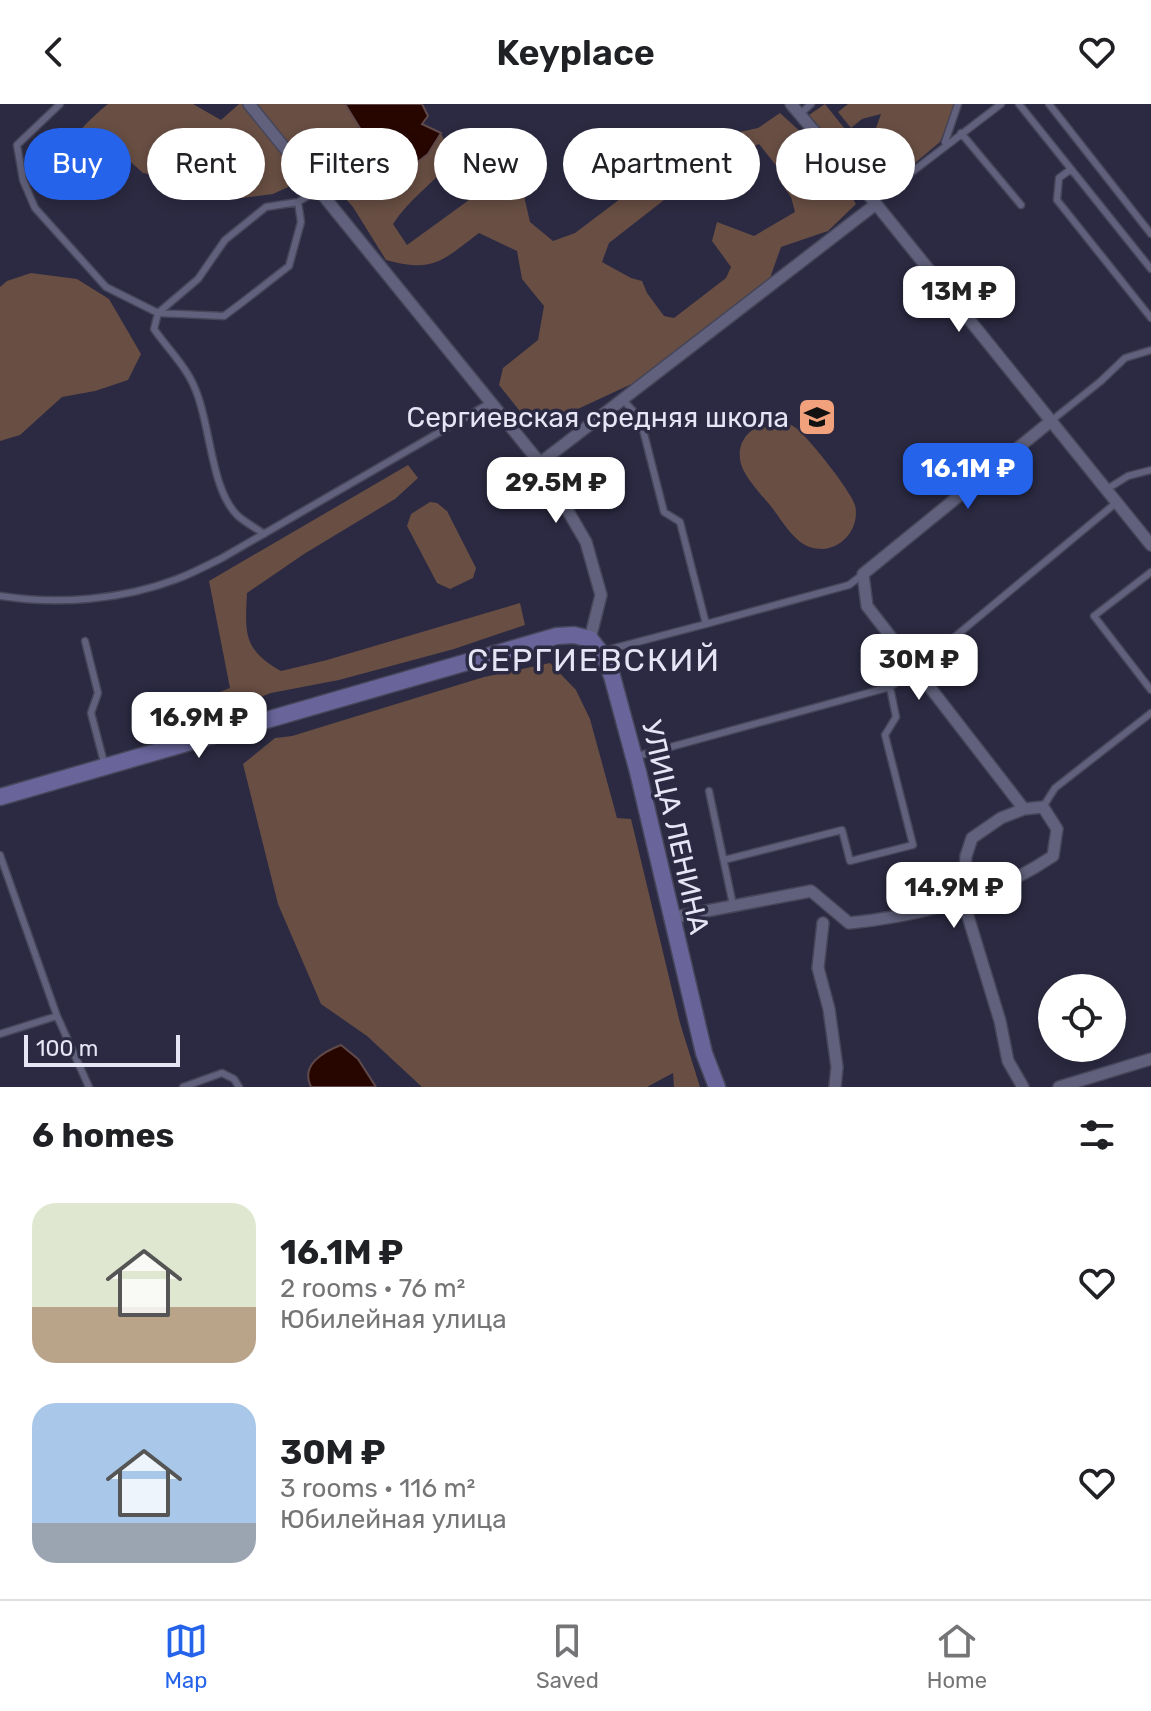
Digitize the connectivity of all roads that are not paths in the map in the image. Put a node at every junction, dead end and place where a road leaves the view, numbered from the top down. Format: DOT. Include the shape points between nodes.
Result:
graph roads {
  1 [pos="60,104"];
  2 [pos="249,104"];
  3 [pos="791,104"];
  4 [pos="811,104"];
  5 [pos="958,104"];
  6 [pos="1001,104"];
  7 [pos="1019,104"];
  8 [pos="1049,104"];
  9 [pos="800,114"];
  10 [pos="961,133"];
  11 [pos="281,143"];
  12 [pos="944,145"];
  13 [pos="1071,169"];
  14 [pos="301,200"];
  15 [pos="328,200"];
  16 [pos="298,202"];
  17 [pos="875,203"];
  18 [pos="1021,205"];
  19 [pos="1151,234"];
  20 [pos="1151,269"];
  21 [pos="158,313"];
  22 [pos="1151,318"];
  23 [pos="1151,350"];
  24 [pos="623,399"];
  25 [pos="490,403"];
  26 [pos="1051,421"];
  27 [pos="540,463"];
  28 [pos="1151,470"];
  29 [pos="1107,489"];
  30 [pos="1117,502"];
  31 [pos="264,534"];
  32 [pos="1151,545"];
  33 [pos="1151,572"];
  34 [pos="863,574"];
  35 [pos="0,596"];
  36 [pos="706,624"];
  37 [pos="85,641"];
  38 [pos="595,645"];
  39 [pos="916,669"];
  40 [pos="890,687"];
  41 [pos="1151,690"];
  42 [pos="1151,713"];
  43 [pos="634,757"];
  44 [pos="105,766"];
  45 [pos="709,791"];
  46 [pos="0,797"];
  47 [pos="1043,807"];
  48 [pos="1024,809"];
  49 [pos="0,855"];
  50 [pos="724,860"];
  51 [pos="2,868"];
  52 [pos="963,900"];
  53 [pos="733,905"];
  54 [pos="670,918"];
  55 [pos="823,923"];
  56 [pos="57,1016"];
  57 [pos="0,1034"];
  58 [pos="1151,1059"];
  59 [pos="89,1087"];
  60 [pos="183,1087"];
  61 [pos="239,1087"];
  62 [pos="717,1087"];
  63 [pos="835,1087"];
  64 [pos="1023,1087"];
  65 [pos="1059,1087"];
  1 -- 21 [label="lane" via="17,145 35,208 106,287"];
  2 -- 11 [label="street"];
  3 -- 9 [label="street"];
  4 -- 9 [label="lane"];
  5 -- 12 [label="lane"];
  6 -- 10 [label="lane"];
  7 -- 13 [label="lane"];
  8 -- 19 [label="lane"];
  9 -- 17 [label="street"];
  10 -- 12 [label="lane"];
  10 -- 18 [label="lane"];
  12 -- 17 [label="lane"];
  13 -- 20 [label="lane"];
  13 -- 22 [label="lane" via="1059,178 1057,200"];
  14 -- 16 [label="lane"];
  15 -- 25 [label="street"];
  16 -- 21 [label="lane" via="266,207 251,218 225,240 198,279"];
  16 -- 21 [label="lane" via="301,222 289,266 278,275 224,316"];
  17 -- 24 [label="street"];
  17 -- 26 [label="street"];
  21 -- 31 [label="lane" via="154,329 190,378 227,502"];
  23 -- 26 [label="lane" via="1125,358"];
  24 -- 27 [label="street"];
  24 -- 36 [label="lane" via="640,418 664,512 680,522"];
  25 -- 27 [label="street"];
  25 -- 31 [label="lane"];
  26 -- 29 [label="street"];
  26 -- 34 [label="street"];
  27 -- 38 [label="street" via="586,542 601,595"];
  28 -- 29 [label="lane"];
  29 -- 30 [label="street"];
  30 -- 32 [label="street"];
  30 -- 39 [label="lane"];
  31 -- 35 [label="lane" via="176,580 102,598 32,601"];
  33 -- 41 [label="lane" via="1094,616"];
  34 -- 36 [label="lane" via="849,585"];
  34 -- 39 [label="street" via="867,606"];
  36 -- 38 [label="lane"];
  37 -- 44 [label="lane" via="98,693 91,713"];
  38 -- 43 [label="street, УЛИЦА ЛЕНИНА" via="612,676"];
  38 -- 44 [label="street" via="574,635 557,636"];
  39 -- 40 [label="lane"];
  39 -- 48 [label="street"];
  40 -- 43 [label="lane"];
  40 -- 50 [label="lane" via="896,717 885,735 913,845 850,861 842,830"];
  42 -- 47 [label="lane" via="1055,788"];
  43 -- 54 [label="street, УЛИЦА ЛЕНИНА"];
  44 -- 46 [label="street"];
  45 -- 50 [label="lane"];
  47 -- 48 [label="street"];
  47 -- 52 [label="street" via="1057,829 1053,856"];
  48 -- 52 [label="street" via="972,838"];
  49 -- 51 [label="lane"];
  50 -- 53 [label="lane"];
  51 -- 56 [label="lane"];
  52 -- 53 [label="street" via="849,923 811,891"];
  52 -- 64 [label="street" via="1008,1061"];
  53 -- 54 [label="street"];
  54 -- 62 [label="street, УЛИЦА ЛЕНИНА"];
  55 -- 63 [label="street" via="818,968 829,1009"];
  56 -- 57 [label="lane"];
  56 -- 59 [label="lane"];
  58 -- 65 [label="street"];
  60 -- 61 [label="lane" via="222,1073"];
}
